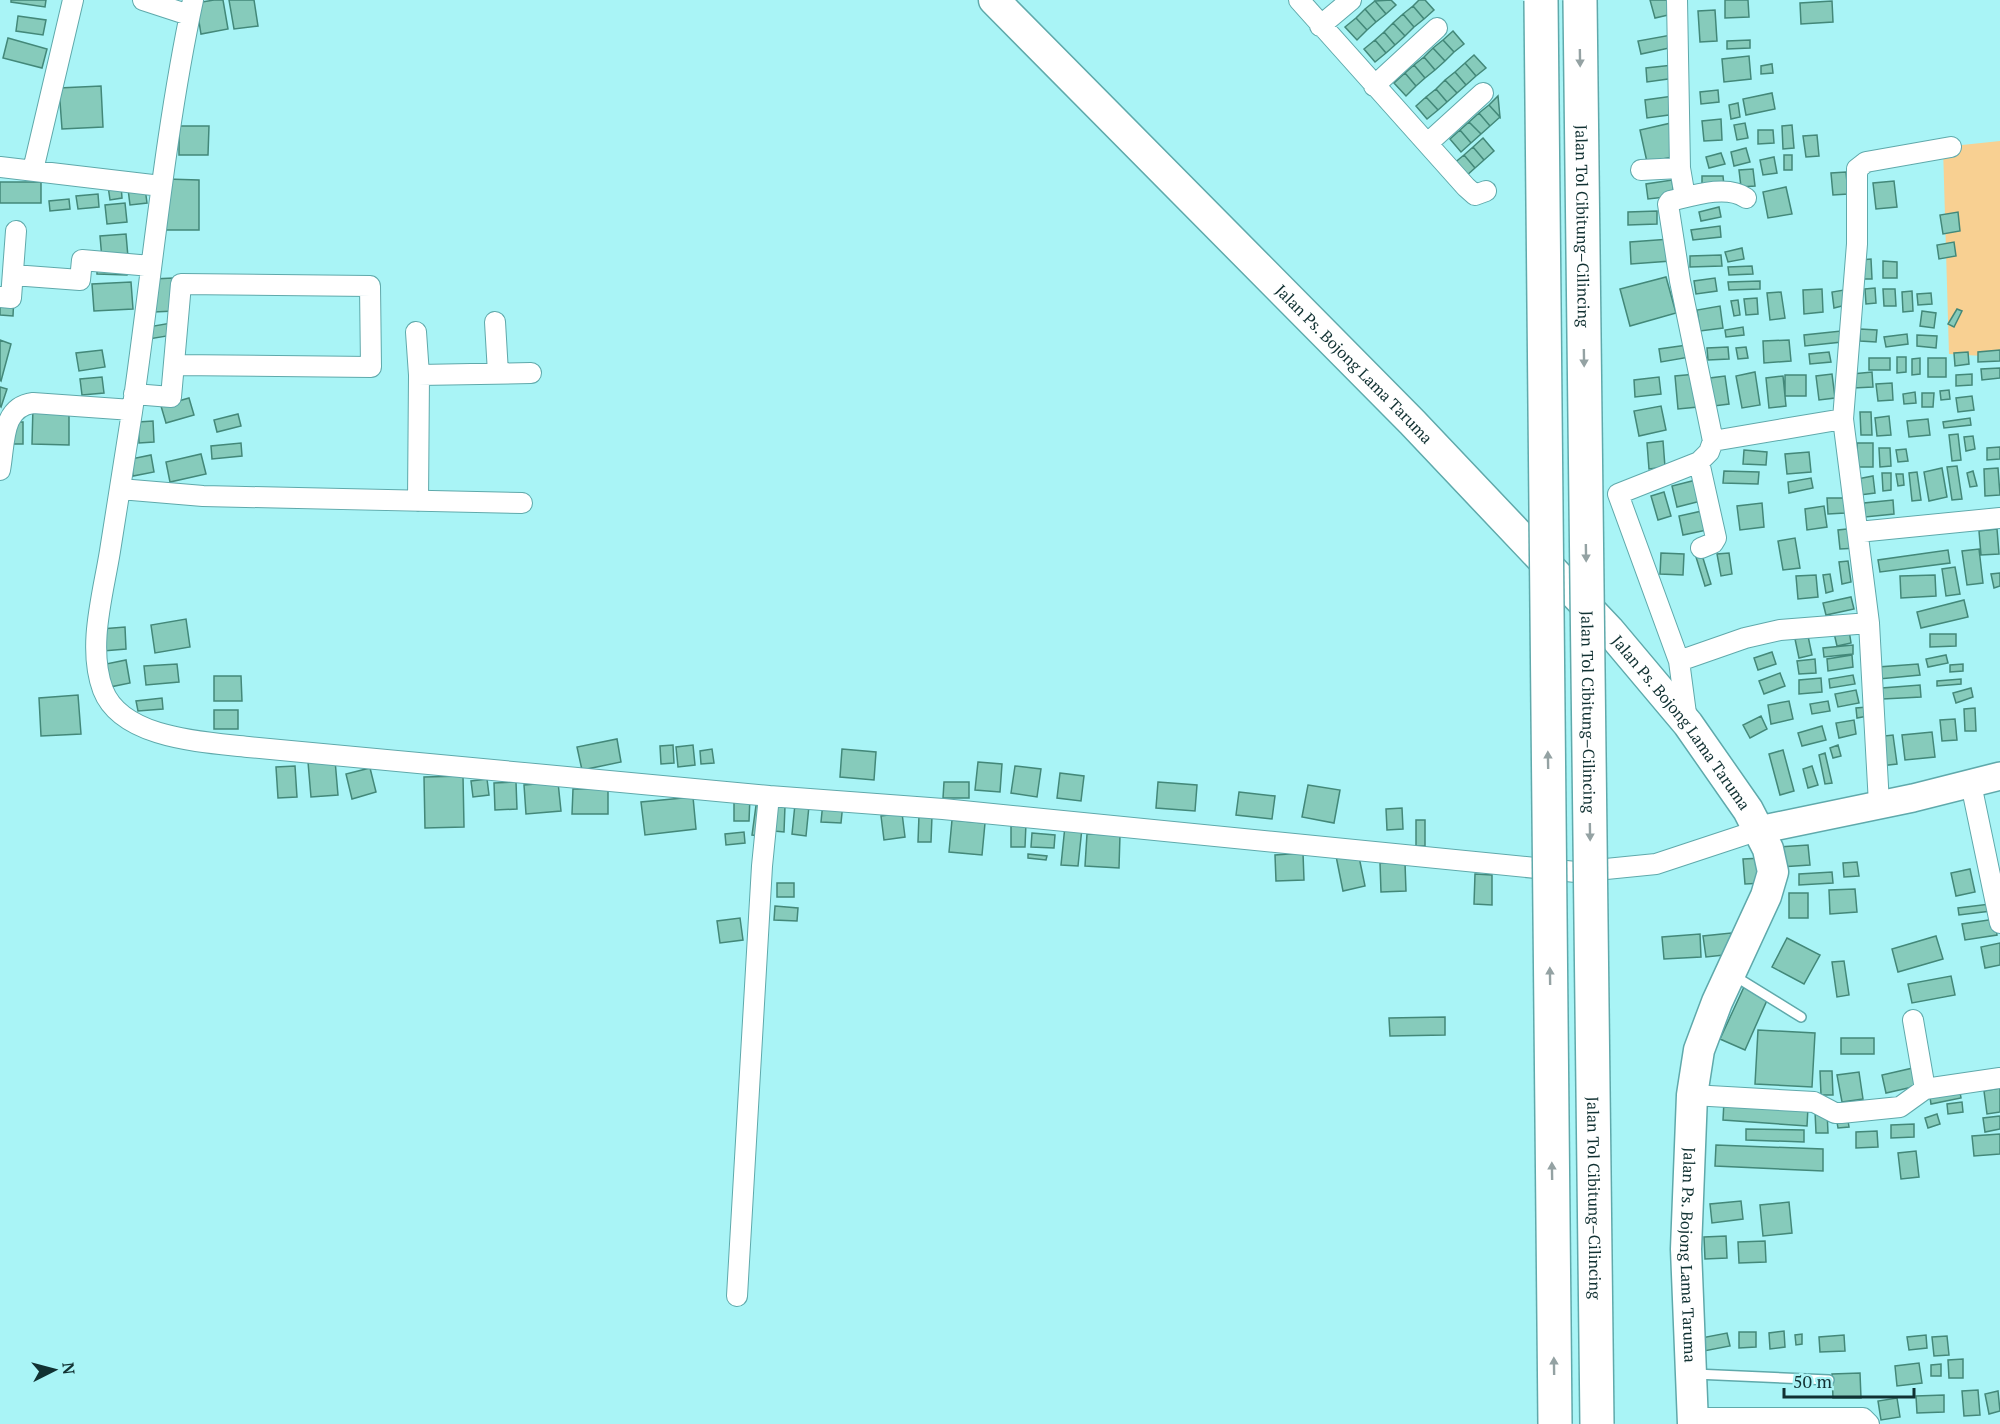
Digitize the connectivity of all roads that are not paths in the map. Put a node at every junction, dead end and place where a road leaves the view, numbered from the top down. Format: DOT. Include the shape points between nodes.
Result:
graph roads {
  1 [pos="73,0"];
  2 [pos="143,0"];
  3 [pos="994,0"];
  4 [pos="1299,0"];
  5 [pos="1351,0"];
  6 [pos="1541,0"];
  7 [pos="1580,0"];
  8 [pos="1677,0"];
  9 [pos="191,6"];
  10 [pos="1320,26"];
  11 [pos="1437,28"];
  12 [pos="1374,86"];
  13 [pos="1483,93"];
  14 [pos="1428,144"];
  15 [pos="1951,147"];
  16 [pos="0,167"];
  17 [pos="1680,168"];
  18 [pos="33,170"];
  19 [pos="1641,170"];
  20 [pos="161,186"];
  21 [pos="1486,191"];
  22 [pos="1685,197"];
  23 [pos="1746,198"];
  24 [pos="16,231"];
  25 [pos="150,266"];
  26 [pos="13,275"];
  27 [pos="0,297"];
  28 [pos="495,322"];
  29 [pos="416,332"];
  30 [pos="174,365"];
  31 [pos="531,373"];
  32 [pos="498,374"];
  33 [pos="419,375"];
  34 [pos="133,402"];
  35 [pos="1844,419"];
  36 [pos="1713,441"];
  37 [pos="1699,462"];
  38 [pos="0,470"];
  39 [pos="120,489"];
  40 [pos="418,501"];
  41 [pos="522,503"];
  42 [pos="2000,518"];
  43 [pos="1858,532"];
  44 [pos="1701,548"];
  45 [pos="1869,623"];
  46 [pos="1679,660"];
  47 [pos="1688,724"];
  48 [pos="2000,776"];
  49 [pos="1971,784"];
  50 [pos="769,796"];
  51 [pos="1879,804"];
  52 [pos="1759,830"];
  53 [pos="2000,923"];
  54 [pos="1731,974"];
  55 [pos="1801,1017"];
  56 [pos="1913,1020"];
  57 [pos="2000,1078"];
  58 [pos="1925,1089"];
  59 [pos="1692,1095"];
  60 [pos="737,1296"];
  61 [pos="1689,1374"];
  62 [pos="1829,1380"];
  63 [pos="1693,1421"];
  64 [pos="1868,1422"];
  65 [pos="1555,1424"];
  66 [pos="1597,1424"];
  1 -- 18 [label="street"];
  2 -- 9 [label="street"];
  3 -- 47 [label="main road, Jalan Ps. Bojong Lama Taruma" via="1412,422 1609,630"];
  4 -- 10 [label="street"];
  5 -- 10 [label="street"];
  65 -- 6 [label="highway, one-way, bridge"];
  7 -- 66 [label="highway, Jalan Tol Cibitung–Cilincing, one-way, bridge"];
  8 -- 17 [label="street"];
  9 -- 20 [label="street"];
  10 -- 12 [label="street"];
  11 -- 12 [label="street"];
  12 -- 14 [label="street"];
  13 -- 14 [label="street"];
  14 -- 21 [label="street" via="1472,193 1479,196"];
  15 -- 35 [label="street" via="1858,166 1857,244"];
  16 -- 18 [label="street"];
  17 -- 19 [label="street"];
  17 -- 22 [label="street"];
  18 -- 20 [label="street"];
  20 -- 25 [label="street"];
  22 -- 23 [label="street" via="1732,191"];
  22 -- 36 [label="street" via="1670,201 1670,219"];
  24 -- 26 [label="street"];
  25 -- 26 [label="street" via="82,260 80,280"];
  25 -- 34 [label="street"];
  26 -- 27 [label="street" via="11,298"];
  28 -- 32 [label="street"];
  29 -- 33 [label="street"];
  30 -- 30 [label="street" via="181,284 370,286 370,367"];
  30 -- 34 [label="street" via="171,397"];
  31 -- 32 [label="street"];
  32 -- 33 [label="street"];
  33 -- 40 [label="street"];
  34 -- 38 [label="street" via="17,407 7,426"];
  34 -- 39 [label="street"];
  35 -- 36 [label="street"];
  35 -- 43 [label="street"];
  36 -- 37 [label="street"];
  37 -- 44 [label="street" via="1716,538"];
  37 -- 46 [label="street" via="1618,494"];
  39 -- 40 [label="street" via="203,496"];
  39 -- 50 [label="street" via="96,647 103,691 112,705 135,723 167,736 206,742"];
  40 -- 41 [label="street"];
  42 -- 43 [label="street"];
  43 -- 45 [label="street"];
  45 -- 46 [label="street" via="1780,630"];
  45 -- 51 [label="street"];
  46 -- 47 [label="street"];
  47 -- 52 [label="main road, Jalan Ps. Bojong Lama Taruma"];
  48 -- 49 [label="street"];
  49 -- 51 [label="street"];
  49 -- 53 [label="street"];
  50 -- 52 [label="street" via="943,809 1576,872 1648,866"];
  50 -- 60 [label="street"];
  51 -- 52 [label="street"];
  52 -- 54 [label="main road, Jalan Ps. Bojong Lama Taruma" via="1773,872"];
  54 -- 55 [label="lane"];
  54 -- 59 [label="main road, Jalan Ps. Bojong Lama Taruma" via="1700,1050"];
  56 -- 58 [label="street"];
  57 -- 58 [label="street"];
  58 -- 59 [label="street" via="1900,1107 1841,1113 1814,1102"];
  59 -- 61 [label="main road, Jalan Ps. Bojong Lama Taruma" via="1686,1249"];
  61 -- 62 [label="lane"];
  61 -- 63 [label="main road, Jalan Ps. Bojong Lama Taruma"];
  63 -- 64 [label="street" via="1863,1418"];
}
